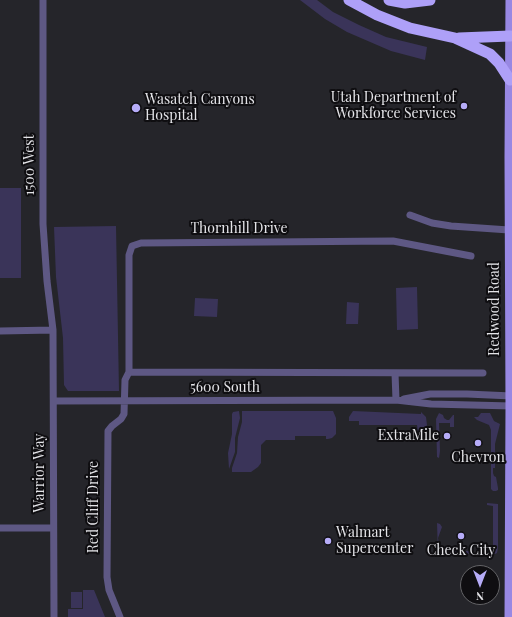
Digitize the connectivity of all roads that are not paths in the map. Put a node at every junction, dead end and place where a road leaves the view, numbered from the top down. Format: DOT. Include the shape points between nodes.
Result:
graph roads {
  1 [pos="43,0"];
  2 [pos="349,0"];
  3 [pos="389,0"];
  4 [pos="430,0"];
  5 [pos="510,0"];
  6 [pos="510,36"];
  7 [pos="455,38"];
  8 [pos="510,80"];
  9 [pos="510,160"];
  10 [pos="410,215"];
  11 [pos="510,233"];
  12 [pos="472,256"];
  13 [pos="53,330"];
  14 [pos="0,331"];
  15 [pos="129,372"];
  16 [pos="395,373"];
  17 [pos="483,373"];
  18 [pos="511,396"];
  19 [pos="396,400"];
  20 [pos="54,401"];
  21 [pos="125,401"];
  22 [pos="511,406"];
  23 [pos="0,528"];
  24 [pos="53,528"];
  25 [pos="54,617"];
  26 [pos="120,617"];
  27 [pos="509,617"];
  1 -- 13 [label="street, 1500 West" via="43,224"];
  2 -- 7 [label="highway" via="410,28"];
  3 -- 4 [label="highway" via="406,3"];
  5 -- 6 [label="main road, Redwood Road"];
  6 -- 7 [label="highway"];
  6 -- 8 [label="main road, Redwood Road"];
  7 -- 8 [label="highway" via="490,54"];
  8 -- 9 [label="main road, Redwood Road"];
  9 -- 11 [label="main road, Redwood Road"];
  10 -- 11 [label="street" via="451,226"];
  11 -- 18 [label="main road, Redwood Road"];
  12 -- 15 [label="street, Thornhill Drive" via="393,242 137,244 131,248 129,255"];
  13 -- 14 [label="street"];
  13 -- 20 [label="street, Warrior Way"];
  15 -- 16 [label="street"];
  15 -- 21 [label="street, Thornhill Drive" via="125,380"];
  16 -- 17 [label="street"];
  16 -- 19 [label="street"];
  18 -- 19 [label="street, 5600 South" via="430,394"];
  18 -- 22 [label="main road, Redwood Road"];
  19 -- 21 [label="street, 5600 South"];
  19 -- 22 [label="street, 5600 South" via="431,404"];
  20 -- 21 [label="street, 5600 South"];
  20 -- 24 [label="street, Warrior Way"];
  21 -- 26 [label="street, Red Cliff Drive" via="123,418 108,431 107,577 109,590"];
  22 -- 27 [label="main road, Redwood Road"];
  23 -- 24 [label="street"];
  24 -- 25 [label="street, Warrior Way"];
}
